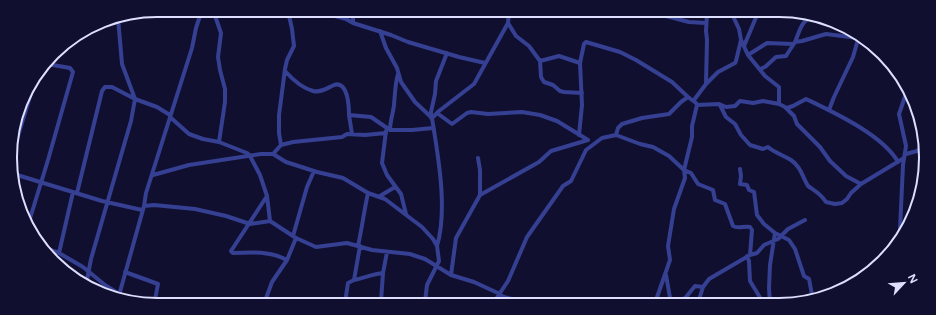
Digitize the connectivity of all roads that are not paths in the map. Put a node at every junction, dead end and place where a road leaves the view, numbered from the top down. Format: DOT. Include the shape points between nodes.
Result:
graph roads {
  1 [pos="200,17"];
  2 [pos="215,17"];
  3 [pos="289,17"];
  4 [pos="339,17"];
  5 [pos="353,17"];
  6 [pos="509,17"];
  7 [pos="670,17"];
  8 [pos="707,17"];
  9 [pos="733,17"];
  10 [pos="756,17"];
  11 [pos="806,20"];
  12 [pos="118,23"];
  13 [pos="353,23"];
  14 [pos="508,23"];
  15 [pos="706,23"];
  16 [pos="380,31"];
  17 [pos="849,36"];
  18 [pos="740,40"];
  19 [pos="857,41"];
  20 [pos="794,43"];
  21 [pos="744,46"];
  22 [pos="447,53"];
  23 [pos="748,55"];
  24 [pos="540,61"];
  25 [pos="485,63"];
  26 [pos="580,63"];
  27 [pos="52,65"];
  28 [pos="760,69"];
  29 [pos="285,72"];
  30 [pos="398,74"];
  31 [pos="706,84"];
  32 [pos="582,93"];
  33 [pos="905,96"];
  34 [pos="688,97"];
  35 [pos="30,99"];
  36 [pos="135,99"];
  37 [pos="694,100"];
  38 [pos="779,104"];
  39 [pos="28,105"];
  40 [pos="697,105"];
  41 [pos="720,105"];
  42 [pos="787,108"];
  43 [pos="829,110"];
  44 [pos="437,113"];
  45 [pos="349,115"];
  46 [pos="170,116"];
  47 [pos="432,118"];
  48 [pos="433,128"];
  49 [pos="388,130"];
  50 [pos="19,134"];
  51 [pos="352,134"];
  52 [pos="579,135"];
  53 [pos="616,135"];
  54 [pos="588,140"];
  55 [pos="219,142"];
  56 [pos="594,143"];
  57 [pos="281,145"];
  58 [pos="919,149"];
  59 [pos="273,154"];
  60 [pos="250,156"];
  61 [pos="905,156"];
  62 [pos="478,158"];
  63 [pos="898,162"];
  64 [pos="740,169"];
  65 [pos="684,170"];
  66 [pos="314,171"];
  67 [pos="18,175"];
  68 [pos="152,175"];
  69 [pos="42,182"];
  70 [pos="861,184"];
  71 [pos="395,187"];
  72 [pos="75,192"];
  73 [pos="368,193"];
  74 [pos="480,195"];
  75 [pos="267,196"];
  76 [pos="380,196"];
  77 [pos="108,202"];
  78 [pos="143,208"];
  79 [pos="406,214"];
  80 [pos="30,218"];
  81 [pos="805,220"];
  82 [pos="270,221"];
  83 [pos="250,224"];
  84 [pos="900,228"];
  85 [pos="775,233"];
  86 [pos="782,236"];
  87 [pos="294,237"];
  88 [pos="774,241"];
  89 [pos="359,246"];
  90 [pos="437,246"];
  91 [pos="53,252"];
  92 [pos="387,252"];
  93 [pos="59,254"];
  94 [pos="748,256"];
  95 [pos="287,260"];
  96 [pos="438,265"];
  97 [pos="89,272"];
  98 [pos="125,272"];
  99 [pos="383,273"];
  100 [pos="451,275"];
  101 [pos="666,275"];
  102 [pos="87,279"];
  103 [pos="354,280"];
  104 [pos="703,287"];
  105 [pos="116,292"];
  106 [pos="119,293"];
  107 [pos="812,294"];
  108 [pos="501,296"];
  109 [pos="155,298"];
  110 [pos="266,298"];
  111 [pos="346,298"];
  112 [pos="381,298"];
  113 [pos="425,298"];
  114 [pos="499,298"];
  115 [pos="503,298"];
  116 [pos="509,298"];
  117 [pos="657,298"];
  118 [pos="670,298"];
  119 [pos="685,298"];
  120 [pos="700,298"];
  121 [pos="760,298"];
  122 [pos="770,298"];
  1 -- 46 [label="street"];
  2 -- 55 [label="street" via="221,33 218,57 225,90"];
  3 -- 29 [label="street" via="294,46"];
  4 -- 13 [label="street"];
  5 -- 13 [label="street"];
  6 -- 14 [label="street"];
  7 -- 15 [label="street"];
  8 -- 15 [label="street"];
  9 -- 18 [label="street" via="739,29"];
  10 -- 21 [label="street"];
  11 -- 20 [label="street" via="800,25"];
  12 -- 36 [label="street" via="122,64"];
  13 -- 16 [label="street"];
  14 -- 24 [label="street" via="520,41 529,46"];
  14 -- 25 [label="street"];
  15 -- 31 [label="street"];
  16 -- 22 [label="street"];
  16 -- 30 [label="street"];
  17 -- 20 [label="street" via="826,34"];
  18 -- 21 [label="street"];
  18 -- 31 [label="street" via="735,64 720,70"];
  19 -- 43 [label="street" via="853,57"];
  20 -- 23 [label="street" via="767,44"];
  20 -- 28 [label="street" via="785,56 776,57"];
  21 -- 23 [label="street"];
  22 -- 25 [label="street"];
  22 -- 47 [label="street" via="436,81 430,112"];
  23 -- 28 [label="street"];
  24 -- 26 [label="street" via="559,56"];
  24 -- 32 [label="street" via="541,77 544,82 560,91"];
  25 -- 44 [label="street" via="474,84"];
  26 -- 32 [label="street"];
  26 -- 34 [label="street" via="584,44 588,42 620,52 674,84"];
  27 -- 69 [label="street" via="70,68 73,72"];
  28 -- 38 [label="street" via="779,87"];
  29 -- 45 [label="street" via="294,81 314,92 335,85 340,86 347,96"];
  29 -- 57 [label="street" via="278,123"];
  30 -- 47 [label="street" via="415,102"];
  30 -- 49 [label="street"];
  31 -- 37 [label="street"];
  32 -- 52 [label="street"];
  33 -- 61 [label="street" via="899,114 906,146"];
  34 -- 37 [label="street"];
  34 -- 53 [label="street" via="669,114 622,124"];
  35 -- 39 [label="street"];
  36 -- 46 [label="street" via="157,107"];
  36 -- 72 [label="street" via="112,87 103,88"];
  36 -- 77 [label="street"];
  37 -- 40 [label="street"];
  38 -- 41 [label="street" via="742,101 735,106"];
  38 -- 42 [label="street"];
  39 -- 50 [label="street"];
  40 -- 41 [label="street"];
  40 -- 65 [label="street"];
  41 -- 70 [label="street" via="726,117 735,124 750,145 768,148 790,159 802,172 808,186 826,202 842,203"];
  42 -- 43 [label="street" via="806,99"];
  42 -- 70 [label="street" via="798,125 830,161 846,176"];
  43 -- 63 [label="street" via="871,134"];
  44 -- 47 [label="street"];
  44 -- 52 [label="street" via="452,124 471,112 532,113 557,121"];
  45 -- 49 [label="street" via="371,117"];
  45 -- 51 [label="street"];
  46 -- 55 [label="street" via="188,134"];
  46 -- 68 [label="street"];
  47 -- 48 [label="street"];
  48 -- 49 [label="street"];
  48 -- 90 [label="street" via="442,201"];
  49 -- 51 [label="street" via="365,135"];
  49 -- 71 [label="street" via="382,163"];
  51 -- 57 [label="street"];
  52 -- 54 [label="street"];
  53 -- 56 [label="street" via="604,137"];
  53 -- 65 [label="street" via="653,147 669,156"];
  54 -- 56 [label="street"];
  54 -- 74 [label="street" via="551,151 539,162"];
  55 -- 60 [label="street"];
  56 -- 108 [label="street" via="583,153 571,181 562,186 527,238"];
  57 -- 59 [label="street"];
  58 -- 61 [label="street"];
  59 -- 60 [label="street"];
  59 -- 66 [label="street" via="286,162"];
  60 -- 68 [label="street" via="189,165"];
  60 -- 75 [label="street"];
  61 -- 63 [label="street"];
  61 -- 84 [label="street"];
  62 -- 74 [label="street"];
  63 -- 70 [label="street"];
  64 -- 85 [label="street" via="740,184 747,185 749,190 754,192 757,215"];
  65 -- 94 [label="street" via="691,173 698,184 713,190 716,200 724,203 733,226 751,228"];
  65 -- 101 [label="street" via="685,178 674,209 668,246 670,260"];
  66 -- 73 [label="street" via="343,178"];
  66 -- 87 [label="street" via="307,187"];
  67 -- 69 [label="street"];
  68 -- 78 [label="street"];
  69 -- 72 [label="street"];
  69 -- 80 [label="street"];
  71 -- 76 [label="street"];
  71 -- 79 [label="street" via="401,196"];
  72 -- 77 [label="street"];
  72 -- 93 [label="street"];
  73 -- 76 [label="street"];
  73 -- 89 [label="street"];
  74 -- 100 [label="street" via="456,238"];
  75 -- 82 [label="street"];
  75 -- 83 [label="street"];
  76 -- 79 [label="street"];
  77 -- 78 [label="street"];
  77 -- 97 [label="street"];
  78 -- 83 [label="street" via="154,205 195,208"];
  78 -- 98 [label="street"];
  79 -- 90 [label="street" via="426,231"];
  81 -- 86 [label="street" via="788,229"];
  82 -- 83 [label="street"];
  82 -- 87 [label="street"];
  83 -- 95 [label="street" via="232,252 273,254"];
  85 -- 86 [label="street"];
  85 -- 88 [label="street"];
  86 -- 88 [label="street"];
  86 -- 107 [label="street" via="795,247 804,276 809,279"];
  87 -- 89 [label="street" via="316,247 345,242"];
  87 -- 95 [label="street"];
  88 -- 94 [label="street"];
  88 -- 122 [label="street" via="770,265"];
  89 -- 92 [label="street"];
  89 -- 103 [label="street"];
  90 -- 96 [label="street"];
  91 -- 93 [label="street"];
  92 -- 96 [label="street" via="413,255"];
  92 -- 99 [label="street"];
  93 -- 97 [label="street"];
  94 -- 104 [label="street" via="709,279"];
  94 -- 121 [label="street" via="750,281"];
  95 -- 110 [label="street" via="274,277"];
  96 -- 100 [label="street"];
  96 -- 113 [label="street" via="427,285"];
  97 -- 102 [label="street"];
  97 -- 105 [label="street"];
  98 -- 106 [label="street"];
  98 -- 109 [label="street" via="158,284"];
  99 -- 103 [label="street"];
  99 -- 112 [label="street"];
  100 -- 108 [label="street" via="474,282"];
  101 -- 117 [label="street"];
  101 -- 118 [label="street"];
  103 -- 111 [label="street" via="348,283"];
  104 -- 119 [label="street" via="695,286"];
  104 -- 120 [label="street"];
  108 -- 114 [label="street"];
  108 -- 115 [label="street"];
  108 -- 116 [label="street"];
}
